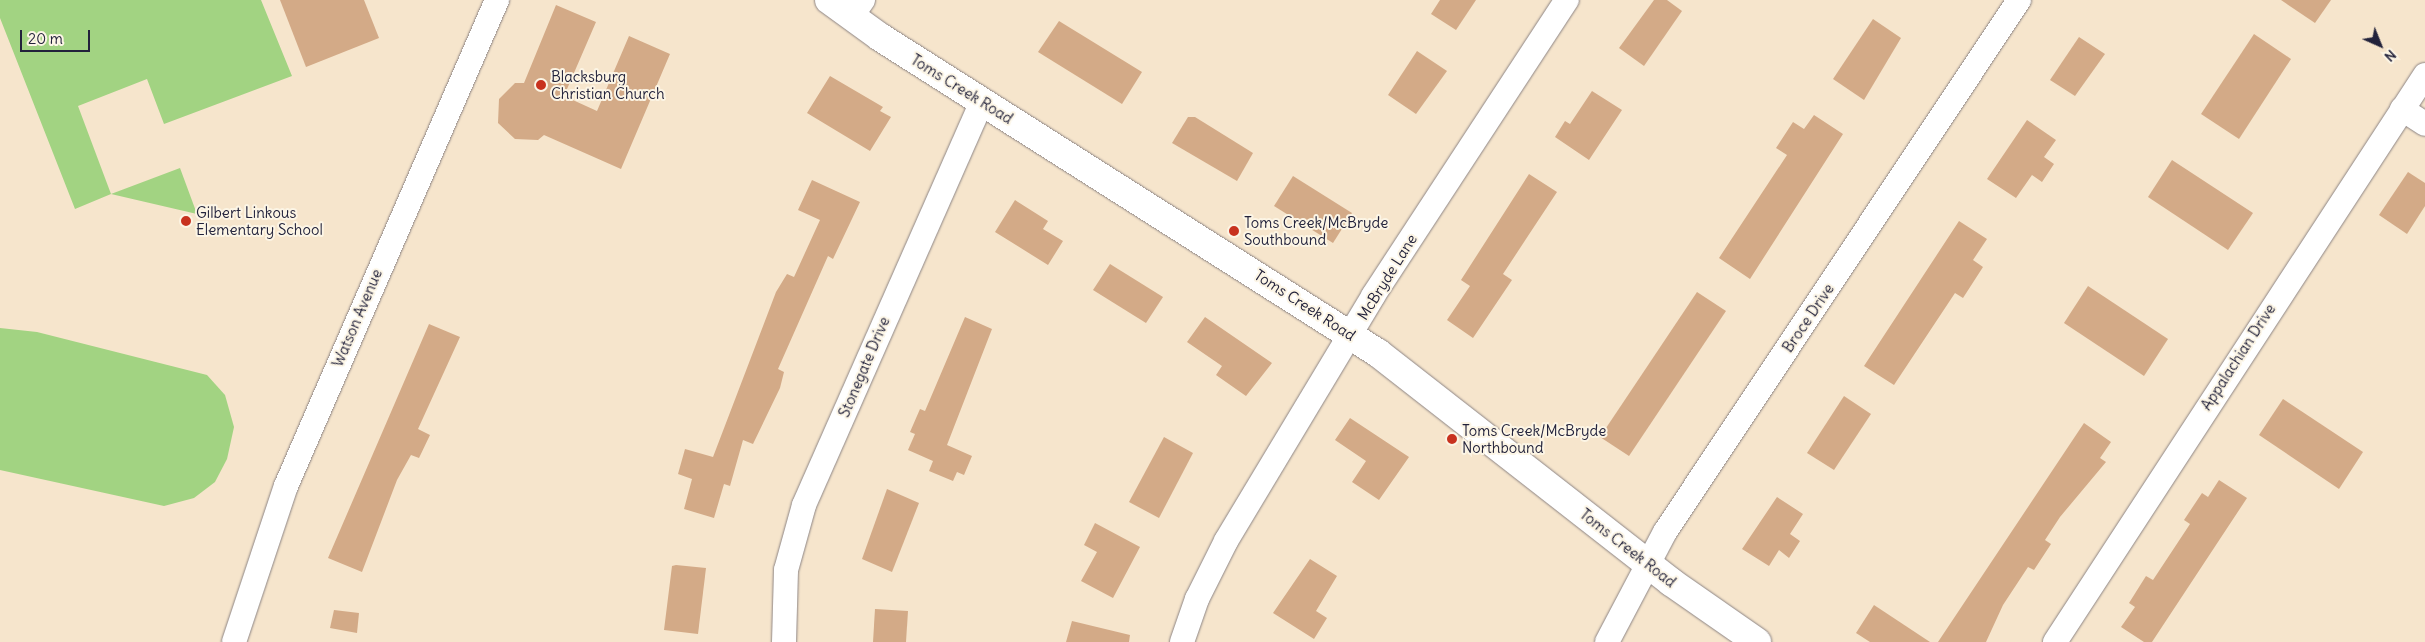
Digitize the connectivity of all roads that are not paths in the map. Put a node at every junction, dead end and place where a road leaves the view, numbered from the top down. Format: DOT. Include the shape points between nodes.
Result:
graph roads {
  1 [pos="497,0"];
  2 [pos="829,0"];
  3 [pos="1567,0"];
  4 [pos="2019,0"];
  5 [pos="857,8"];
  6 [pos="2425,75"];
  7 [pos="982,102"];
  8 [pos="2402,109"];
  9 [pos="2425,124"];
  10 [pos="1351,335"];
  11 [pos="1649,564"];
  12 [pos="234,642"];
  13 [pos="784,642"];
  14 [pos="1182,642"];
  15 [pos="1607,642"];
  16 [pos="1757,642"];
  17 [pos="2055,642"];
  1 -- 12 [label="street, Watson Avenue" via="290,477"];
  2 -- 5 [label="main road, Toms Creek Road"];
  3 -- 10 [label="street, McBryde Lane"];
  4 -- 11 [label="street, Broce Drive" via="1665,532"];
  5 -- 7 [label="main road, Toms Creek Road"];
  6 -- 8 [label="street, Appalachian Drive"];
  7 -- 10 [label="main road, Toms Creek Road"];
  7 -- 13 [label="street, Stonegate Drive" via="804,505 786,570"];
  8 -- 9 [label="street"];
  8 -- 17 [label="street, Appalachian Drive"];
  10 -- 11 [label="main road, Toms Creek Road" via="1425,387"];
  10 -- 14 [label="street, McBryde Lane" via="1226,541 1197,599"];
  11 -- 15 [label="street, Broce Drive"];
  11 -- 16 [label="main road, Toms Creek Road"];
}
